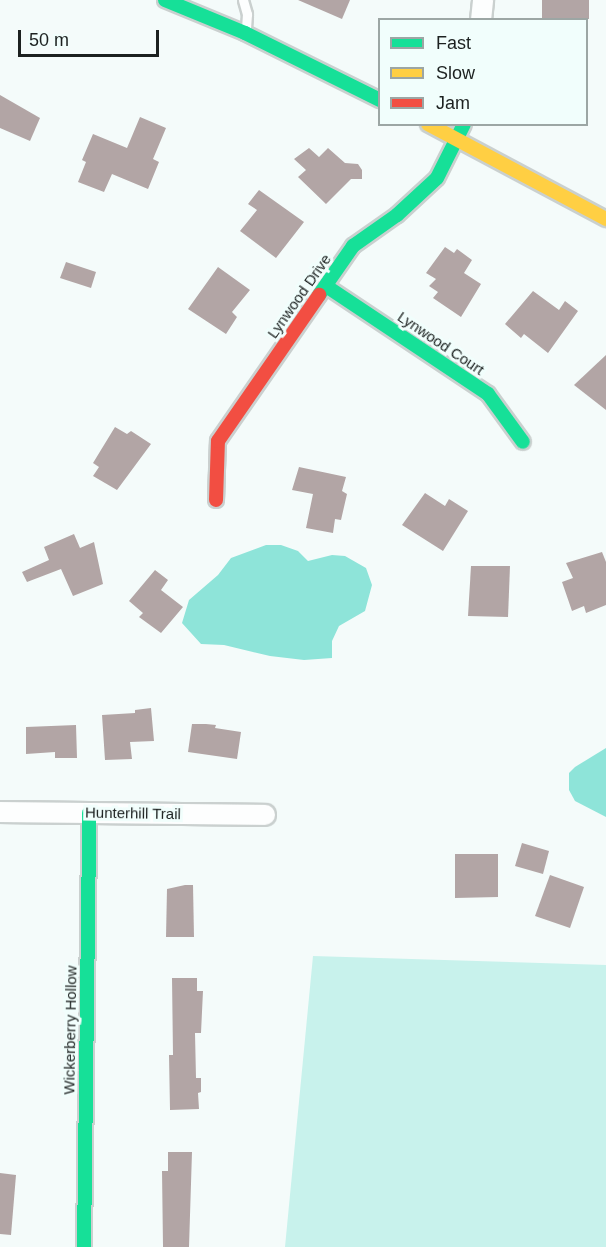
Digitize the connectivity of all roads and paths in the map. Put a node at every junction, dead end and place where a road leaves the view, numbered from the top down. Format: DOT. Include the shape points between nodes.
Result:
graph roads {
  1 [pos="165,0"];
  2 [pos="243,0"];
  3 [pos="483,0"];
  4 [pos="481,18"];
  5 [pos="245,33"];
  6 [pos="378,99"];
  7 [pos="432,126"];
  8 [pos="463,126"];
  9 [pos="458,140"];
  10 [pos="606,219"];
  11 [pos="326,286"];
  12 [pos="524,442"];
  13 [pos="216,500"];
  14 [pos="0,812"];
  15 [pos="89,813"];
  16 [pos="265,815"];
  17 [pos="84,1247"];
  1 -- 5 [label="street"];
  2 -- 5 [label="lane" via="247,14"];
  3 -- 4 [label="street"];
  5 -- 6 [label="street"];
  7 -- 9 [label="street"];
  8 -- 9 [label="street, Lynwood Drive"];
  9 -- 10 [label="street"];
  9 -- 11 [label="street, Lynwood Drive" via="437,178 397,215 353,246"];
  11 -- 12 [label="street, Lynwood Court" via="488,394"];
  11 -- 13 [label="street, Lynwood Drive" via="218,441"];
  14 -- 15 [label="street, Hunterhill Trail"];
  15 -- 16 [label="street, Hunterhill Trail"];
  15 -- 17 [label="street, Wickerberry Hollow"];
}
